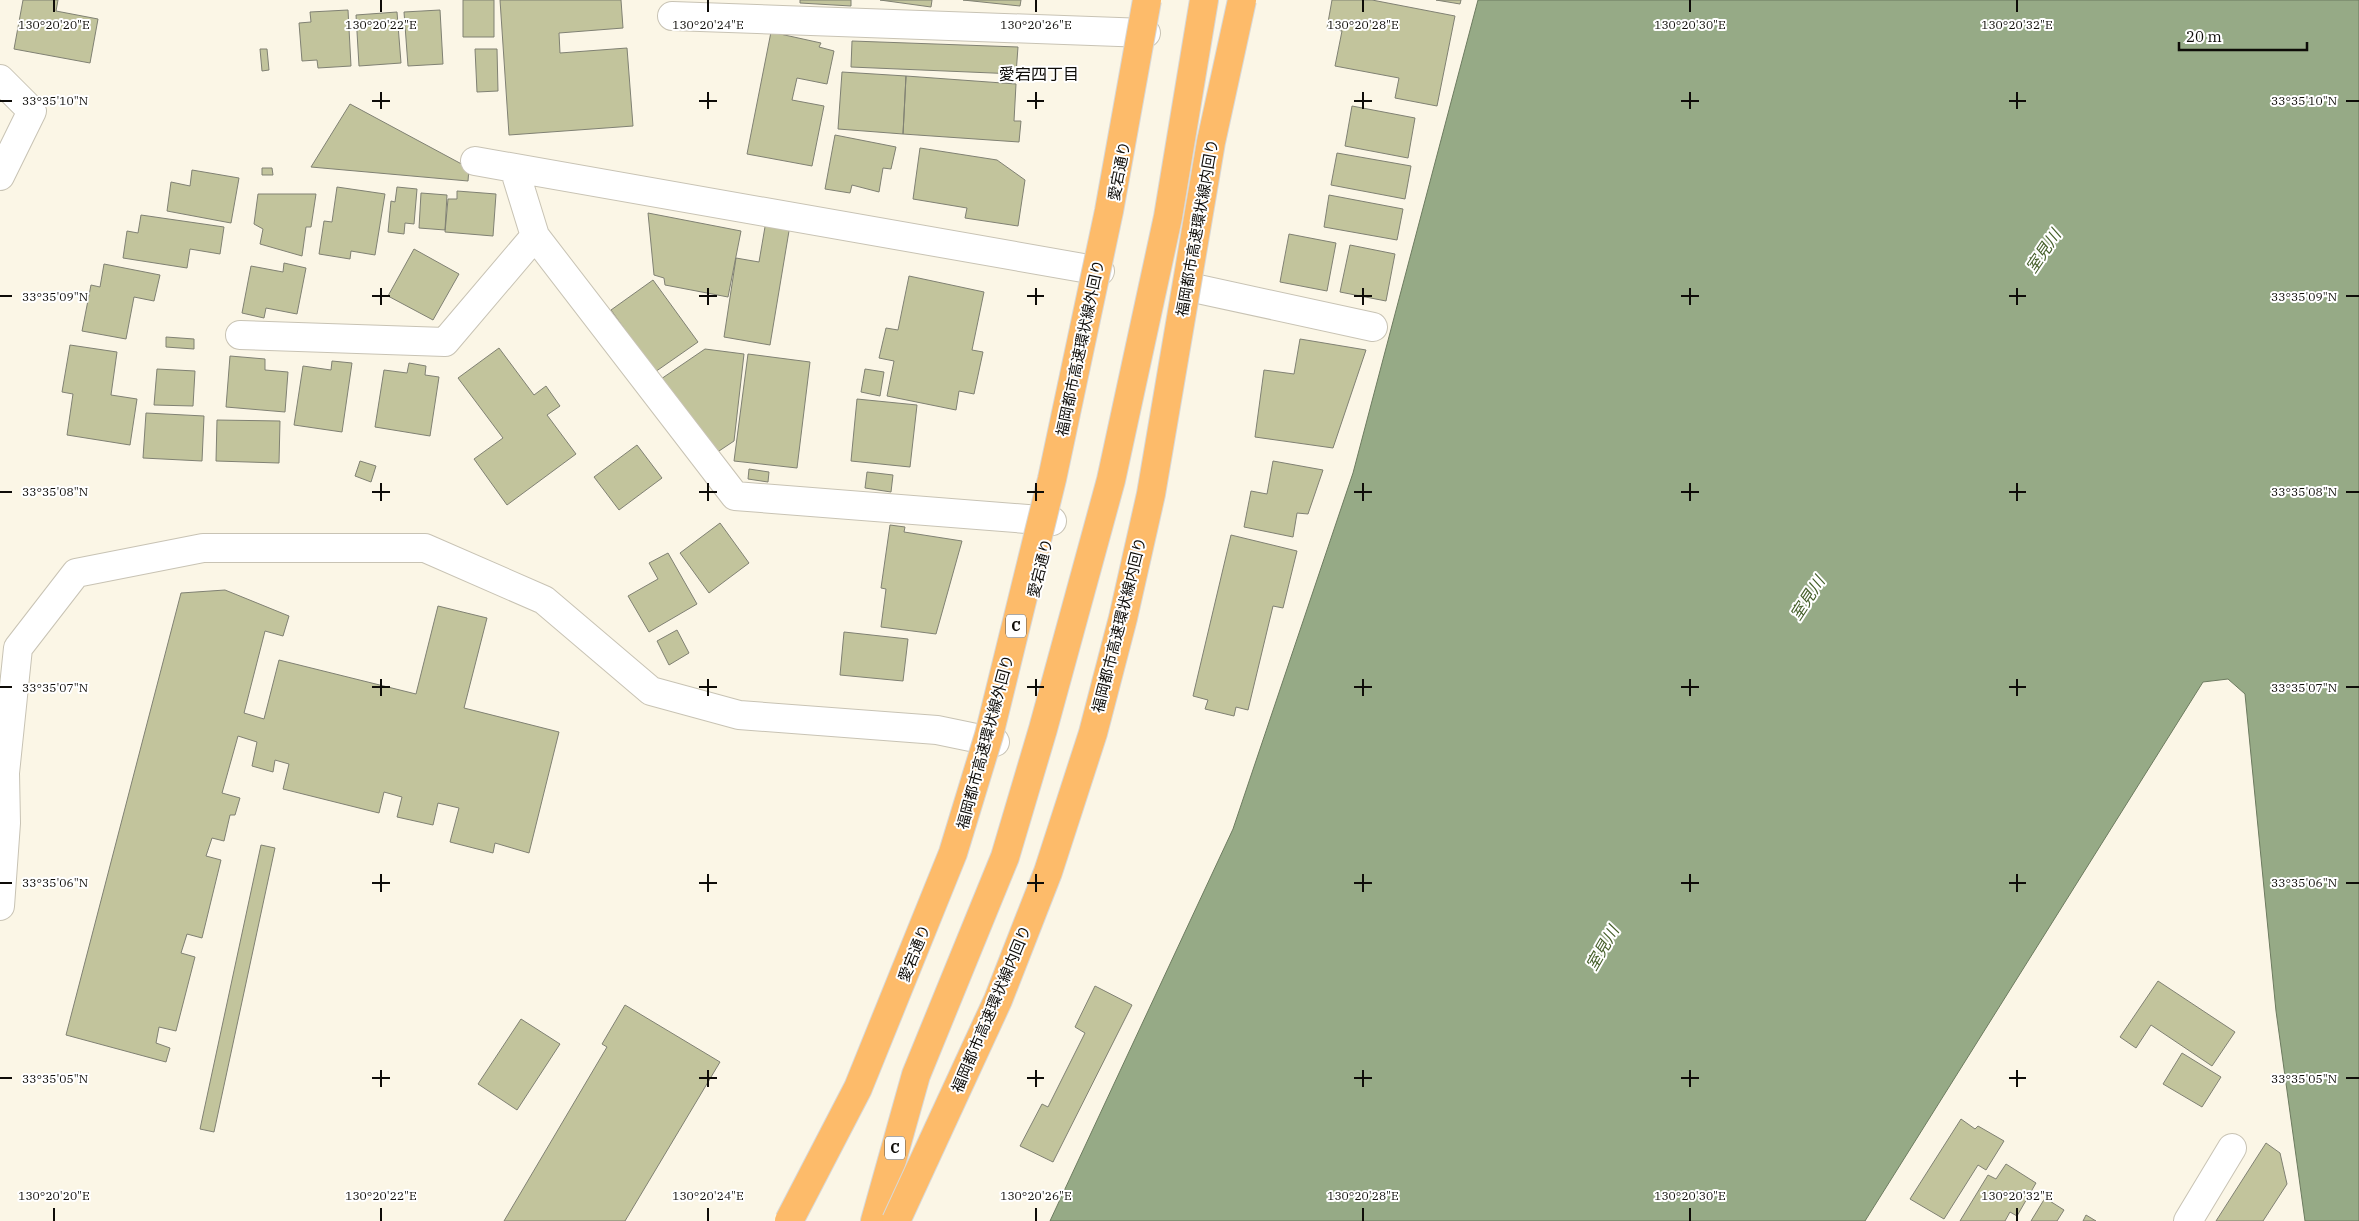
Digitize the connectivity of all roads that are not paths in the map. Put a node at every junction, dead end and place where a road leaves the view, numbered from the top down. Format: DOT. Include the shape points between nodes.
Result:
graph roads {
  1 [pos="1147,0"];
  2 [pos="1153,0"];
  3 [pos="1204,0"];
  4 [pos="1243,0"];
  5 [pos="672,16"];
  6 [pos="1146,32"];
  7 [pos="0,79"];
  8 [pos="476,161"];
  9 [pos="514,168"];
  10 [pos="0,176"];
  11 [pos="535,236"];
  12 [pos="1100,271"];
  13 [pos="1189,287"];
  14 [pos="1373,328"];
  15 [pos="240,335"];
  16 [pos="1052,521"];
  17 [pos="995,742"];
  18 [pos="0,906"];
  19 [pos="2232,1148"];
  20 [pos="788,1221"];
  21 [pos="793,1221"];
  22 [pos="875,1221"];
  23 [pos="892,1221"];
  24 [pos="896,1221"];
  25 [pos="2188,1221"];
  1 -- 20 [label="highway, 福岡都市高速環状線外回り / C, bridge" via="1109,211 1054,469 989,735 953,853 858,1088"];
  2 -- 6 [label="street, 愛宕通り"];
  3 -- 22 [label="highway, C" via="1168,217 1106,499 1044,730 1005,857 916,1075"];
  4 -- 13 [label="street"];
  4 -- 24 [label="highway, 福岡都市高速環状線内回り / C, bridge" via="1211,142 1151,494 1093,733 1048,872 998,1000"];
  5 -- 6 [label="street"];
  6 -- 12 [label="street, 愛宕通り"];
  7 -- 10 [label="street" via="32,111"];
  8 -- 9 [label="street"];
  9 -- 11 [label="street"];
  9 -- 12 [label="street"];
  11 -- 15 [label="street" via="445,342"];
  11 -- 16 [label="street" via="735,496"];
  12 -- 16 [label="street, 愛宕通り"];
  13 -- 14 [label="street"];
  13 -- 23 [label="street" via="1140,545 1083,766 1035,912 965,1080"];
  16 -- 17 [label="street, 愛宕通り"];
  17 -- 18 [label="street" via="937,730 739,715 651,691 544,600 425,548 203,548 76,573 18,648 5,773 6,823"];
  17 -- 21 [label="street, 愛宕通り" via="948,870 878,1041"];
  19 -- 25 [label="street"];
}
